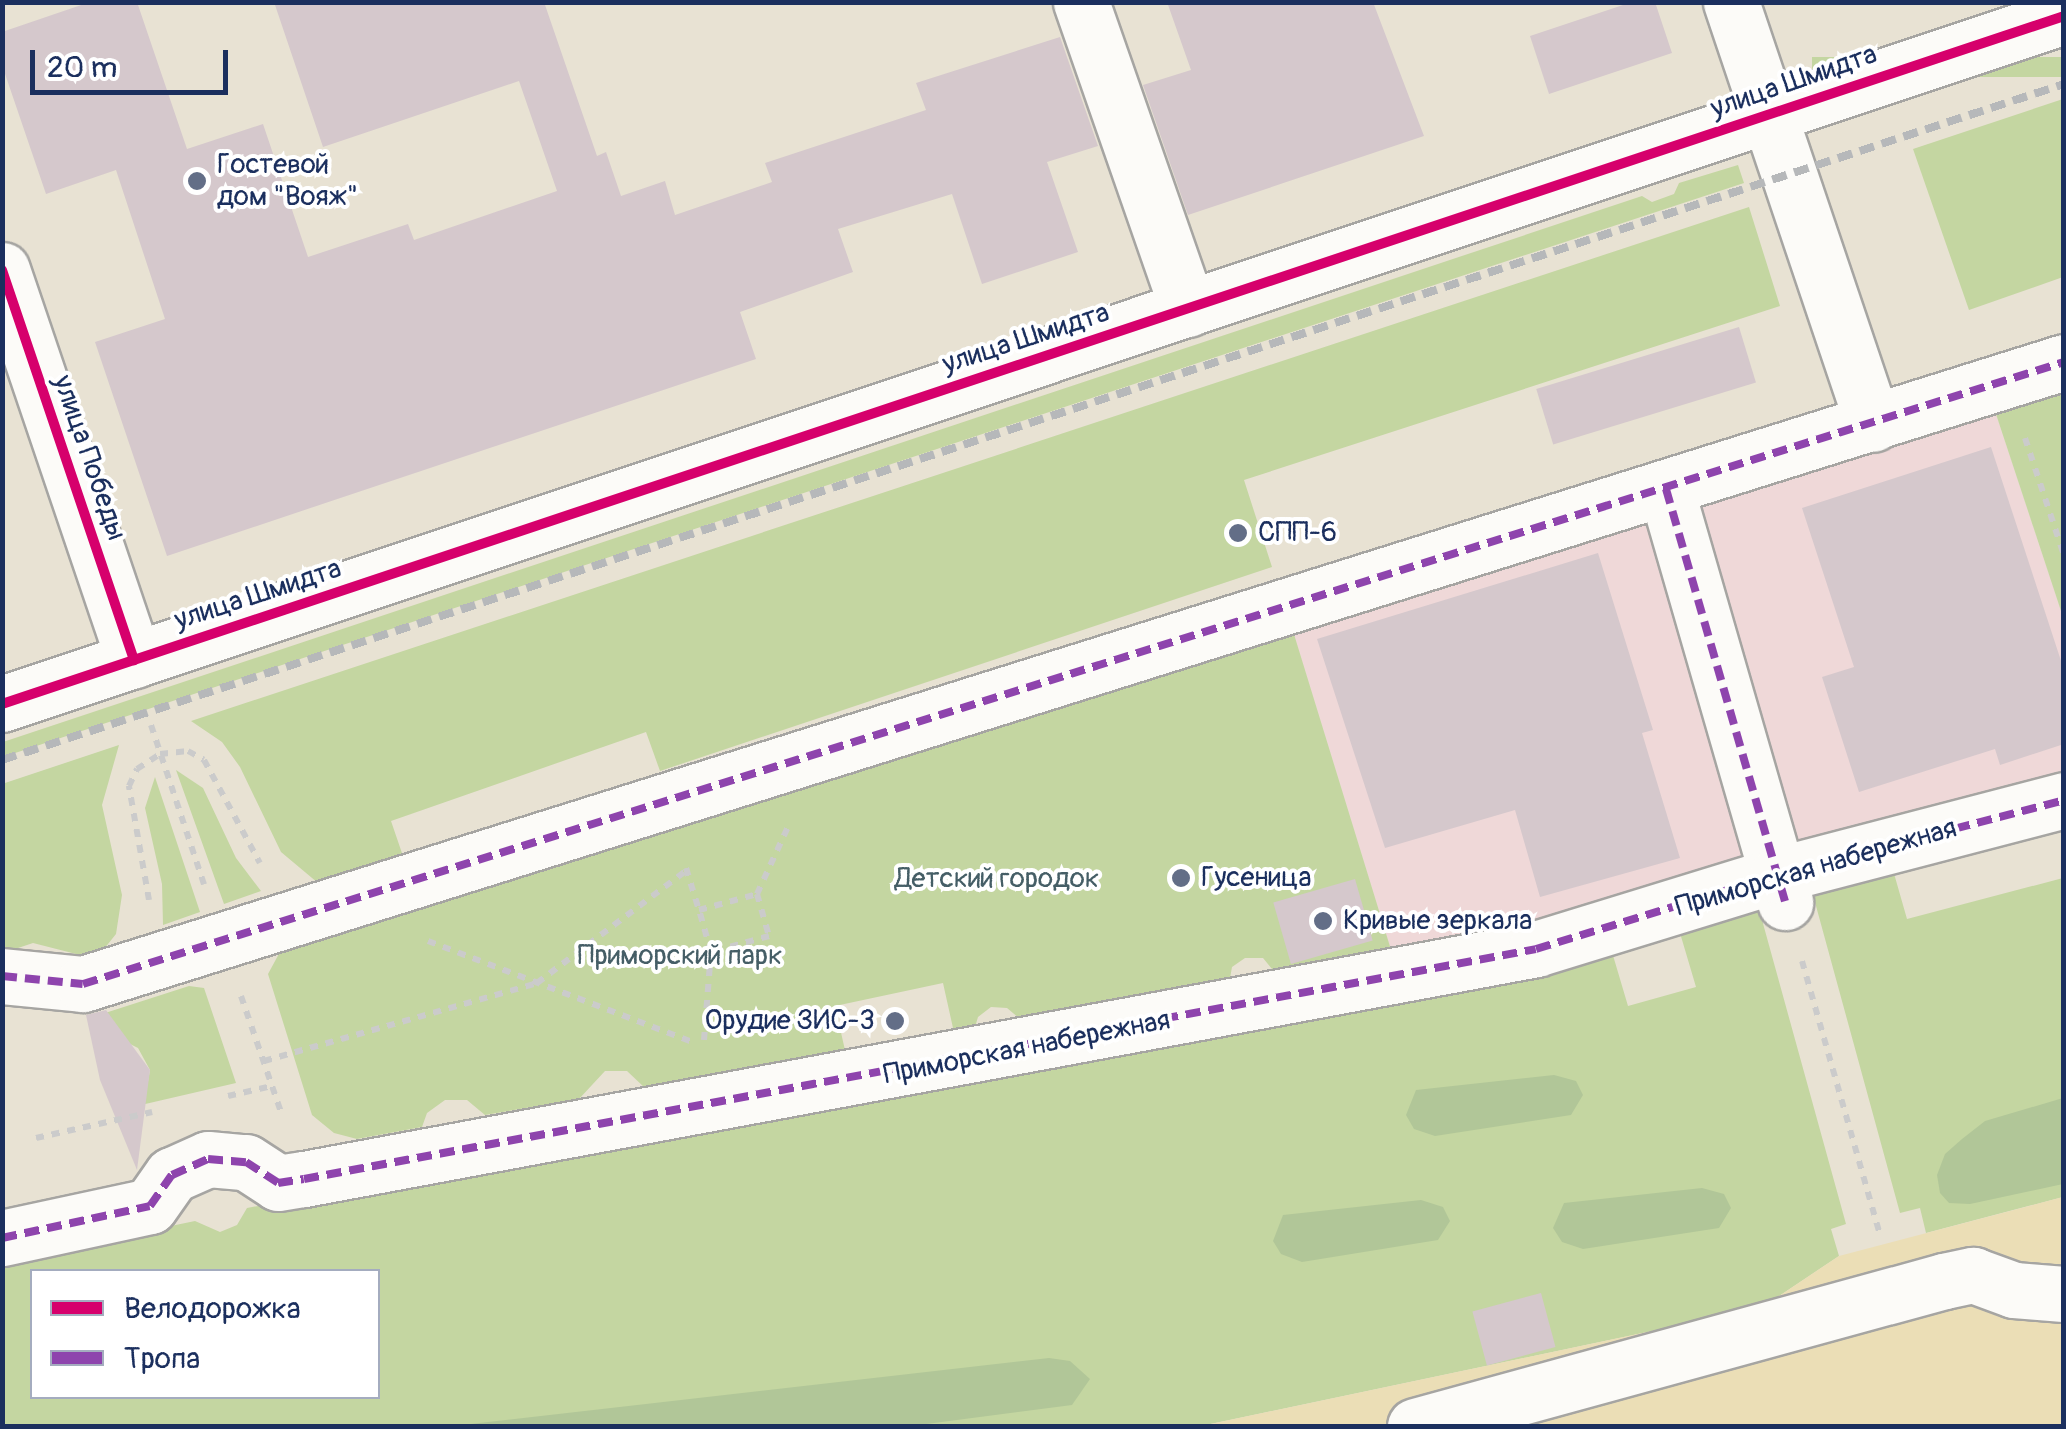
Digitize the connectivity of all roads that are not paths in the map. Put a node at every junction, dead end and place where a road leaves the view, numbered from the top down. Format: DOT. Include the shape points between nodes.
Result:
graph roads {
  1 [pos="1082,2"];
  2 [pos="1731,2"];
  3 [pos="2064,16"];
  4 [pos="1768,114"];
  5 [pos="2,270"];
  6 [pos="1188,309"];
  7 [pos="2064,362"];
  8 [pos="1873,424"];
  9 [pos="1666,489"];
  10 [pos="134,660"];
  11 [pos="2,704"];
  12 [pos="2064,800"];
  13 [pos="1781,889"];
  14 [pos="2,976"];
  15 [pos="2,1238"];
  16 [pos="2064,1294"];
  17 [pos="1416,1426"];
  1 -- 6 [label="street"];
  2 -- 4 [label="street"];
  3 -- 4 [label="street, улица Шмидта"];
  4 -- 6 [label="street, улица Шмидта"];
  4 -- 8 [label="street"];
  5 -- 10 [label="street, улица Победы"];
  6 -- 10 [label="street, улица Шмидта"];
  7 -- 8 [label="street"];
  8 -- 9 [label="street"];
  9 -- 13 [label="street"];
  9 -- 14 [label="street" via="83,984"];
  10 -- 11 [label="street, улица Шмидта"];
  12 -- 13 [label="street, Приморская набережная"];
  13 -- 15 [label="street, Приморская набережная" via="1536,949 815,1089 304,1179 278,1183 246,1162 208,1159 172,1175 150,1206"];
  16 -- 17 [label="street" via="2014,1290 1973,1275"];
}
